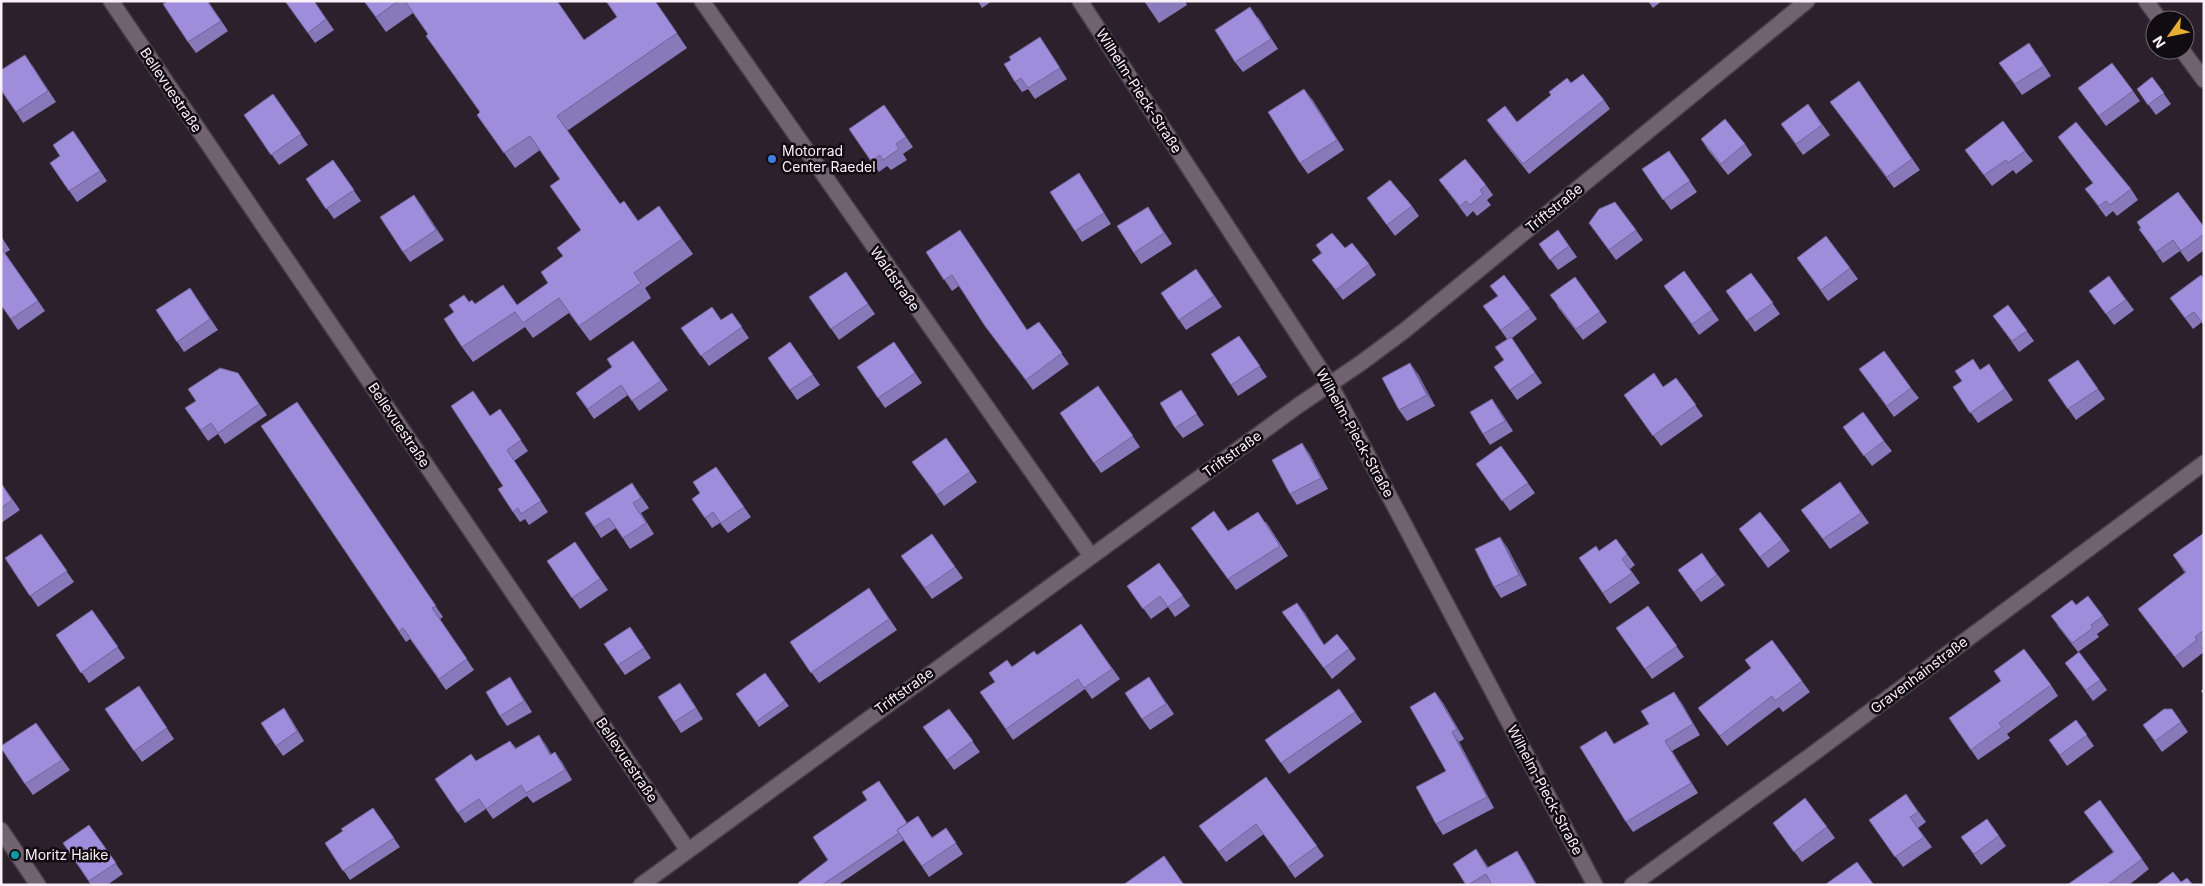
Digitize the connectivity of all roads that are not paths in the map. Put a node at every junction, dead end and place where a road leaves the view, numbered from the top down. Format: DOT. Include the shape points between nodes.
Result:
graph roads {
  1 [pos="111,1"];
  2 [pos="702,1"];
  3 [pos="1080,1"];
  4 [pos="1807,1"];
  5 [pos="2189,60"];
  6 [pos="2204,80"];
  7 [pos="1330,384"];
  8 [pos="2204,463"];
  9 [pos="1090,556"];
  10 [pos="1,830"];
  11 [pos="687,849"];
  12 [pos="38,885"];
  13 [pos="641,885"];
  14 [pos="1595,885"];
  15 [pos="1632,885"];
  1 -- 11 [label="street, Bellevuestraße"];
  2 -- 9 [label="street, Waldstraße"];
  3 -- 7 [label="street, Wilhelm-Pieck-Straße"];
  4 -- 7 [label="street, Triftstraße" via="1404,331"];
  5 -- 6 [label="street"];
  7 -- 9 [label="street, Triftstraße"];
  7 -- 14 [label="street, Wilhelm-Pieck-Straße"];
  8 -- 15 [label="street, Gravenhainstraße"];
  9 -- 11 [label="street, Triftstraße"];
  10 -- 12 [label="street"];
  11 -- 13 [label="street, Triftstraße"];
}
